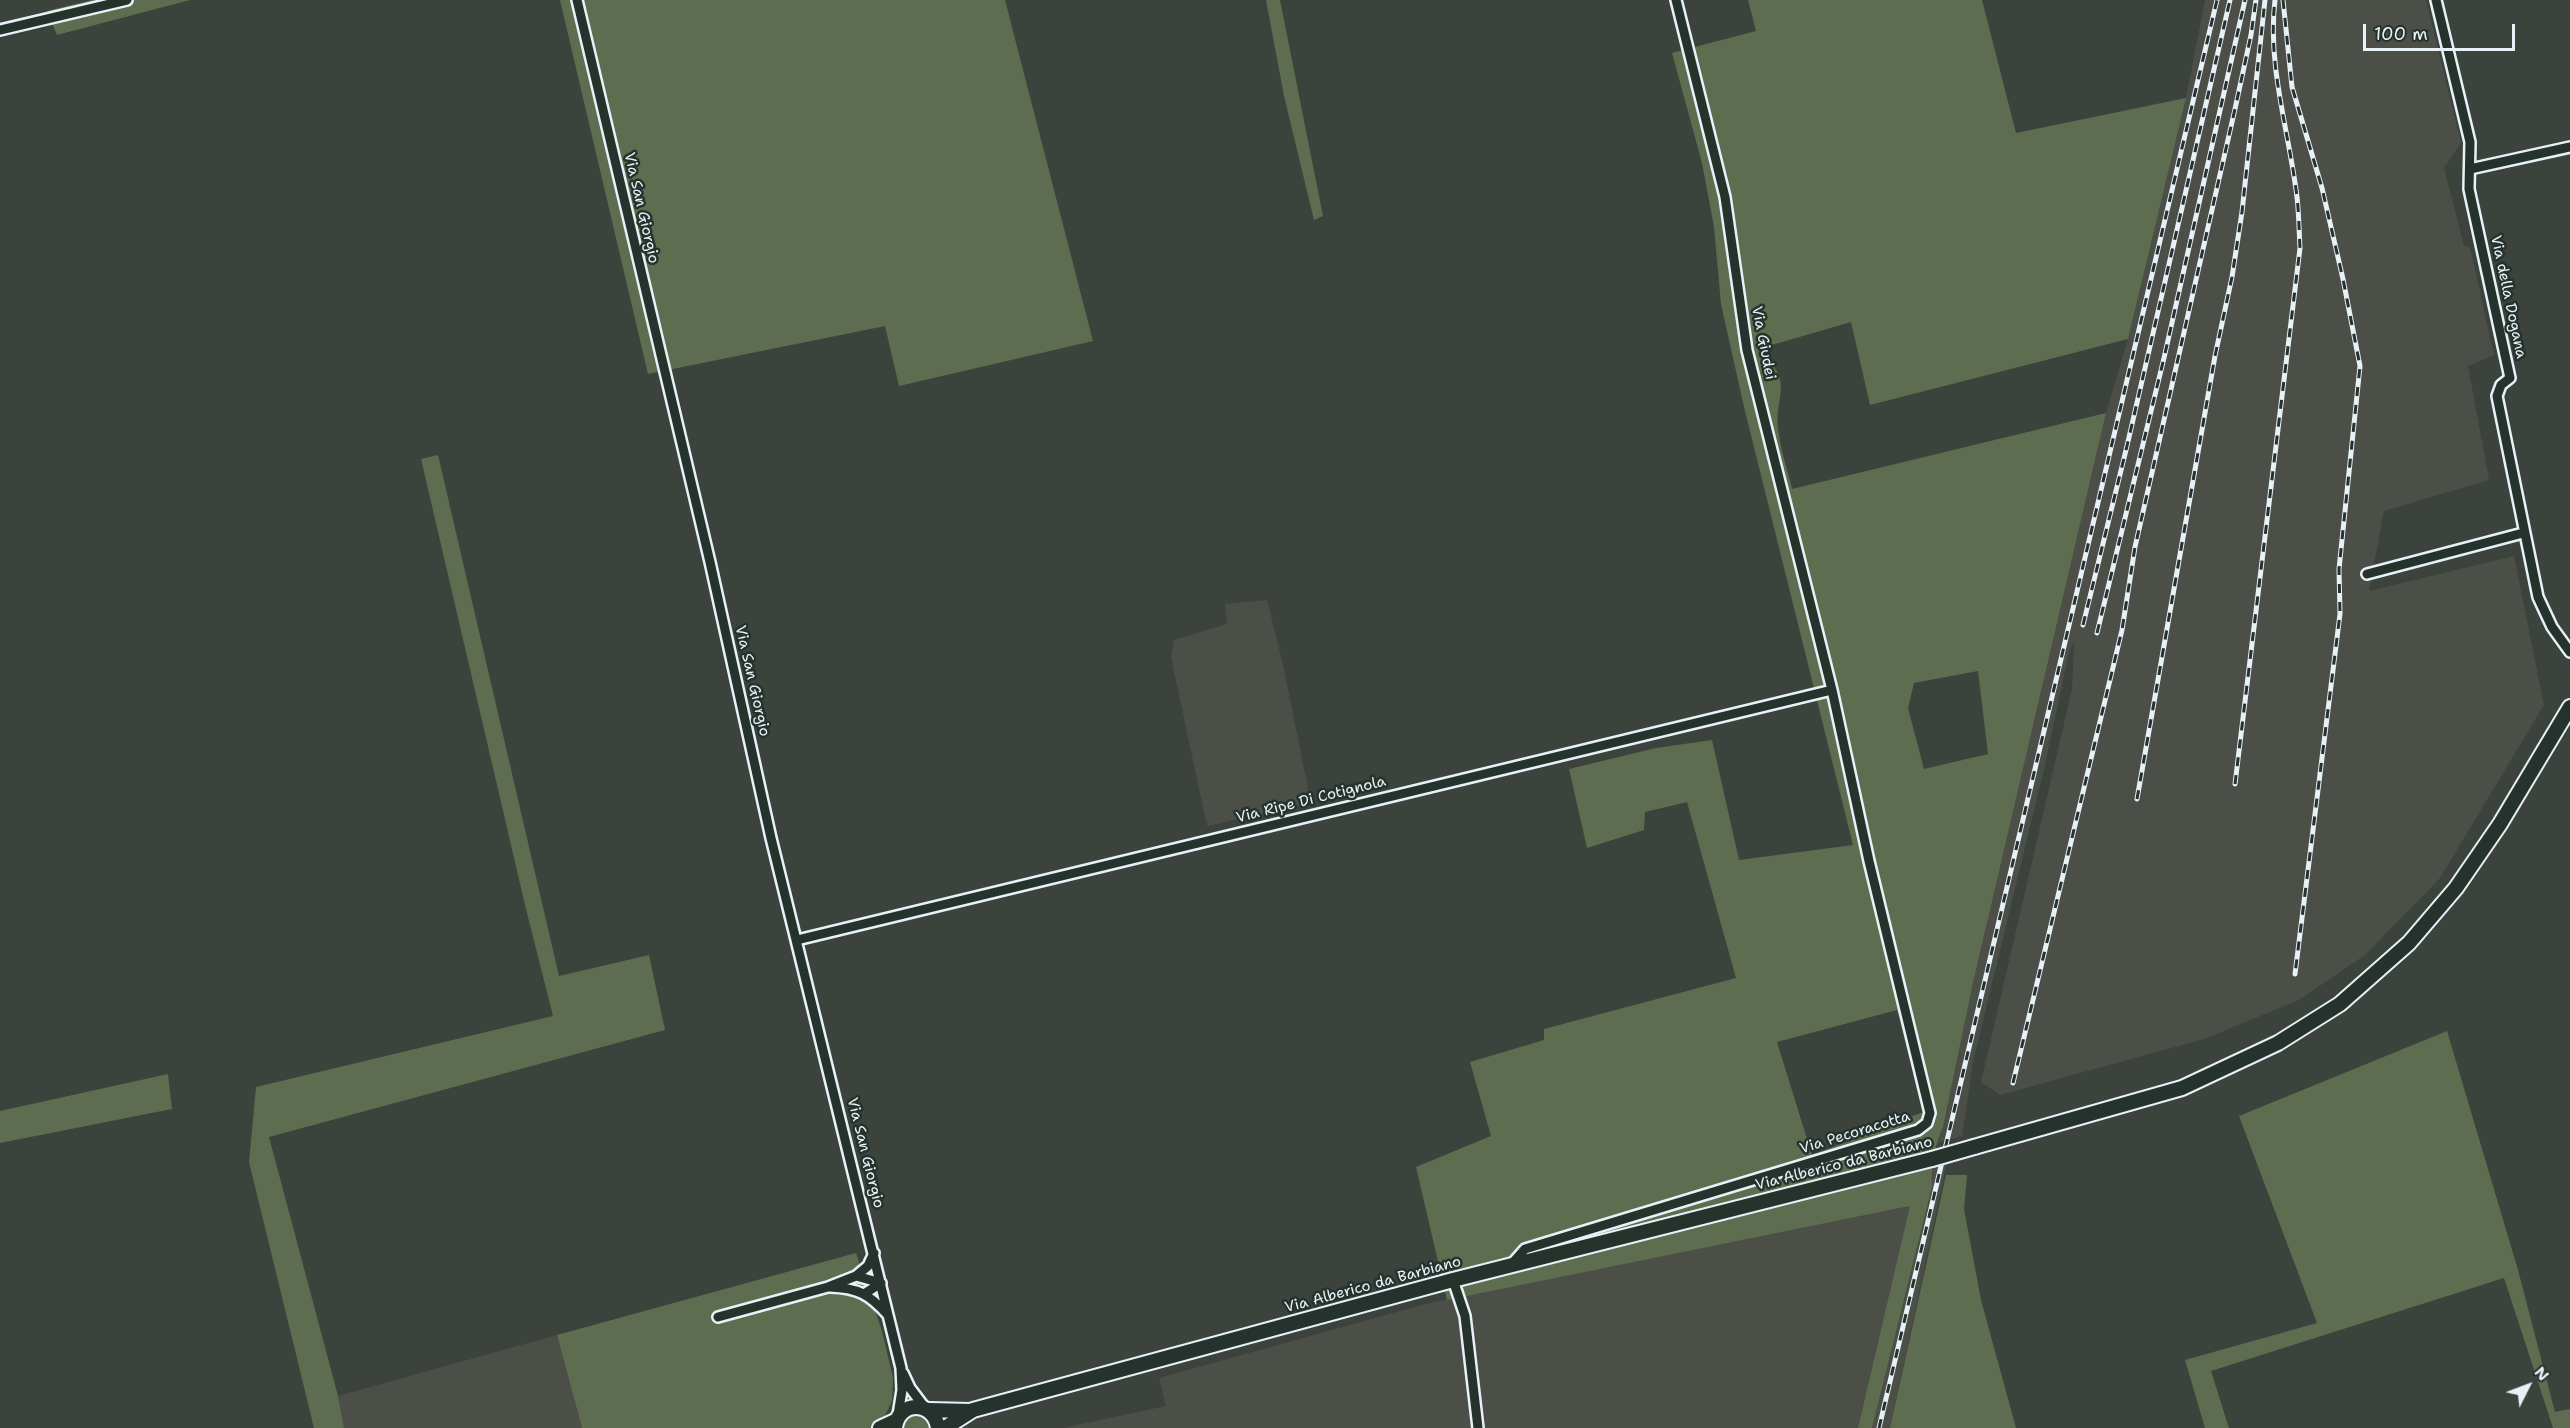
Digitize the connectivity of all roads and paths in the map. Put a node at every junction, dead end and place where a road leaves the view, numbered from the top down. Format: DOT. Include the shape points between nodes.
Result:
graph roads {
  1 [pos="127,0"];
  2 [pos="577,0"];
  3 [pos="1676,0"];
  4 [pos="2436,0"];
  5 [pos="0,30"];
  6 [pos="2570,147"];
  7 [pos="2470,169"];
  8 [pos="2523,533"];
  9 [pos="2367,574"];
  10 [pos="2570,652"];
  11 [pos="1832,690"];
  12 [pos="2570,707"];
  13 [pos="797,940"];
  14 [pos="874,1254"];
  15 [pos="1508,1267"];
  16 [pos="856,1276"];
  17 [pos="1453,1280"];
  18 [pos="880,1283"];
  19 [pos="828,1287"];
  20 [pos="864,1294"];
  21 [pos="888,1316"];
  22 [pos="718,1317"];
  23 [pos="901,1368"];
  24 [pos="927,1409"];
  25 [pos="973,1410"];
  26 [pos="896,1421"];
  27 [pos="1477,1423"];
  28 [pos="880,1428"];
  29 [pos="938,1428"];
  30 [pos="945,1428"];
  31 [pos="1470,1428"];
  1 -- 5 [label="street"];
  2 -- 13 [label="street, Via San Giorgio"];
  3 -- 11 [label="street, Via Giudei" via="1725,196 1748,350"];
  4 -- 7 [label="street, Via della Dogana" via="2470,142"];
  6 -- 7 [label="street"];
  7 -- 8 [label="street, Via della Dogana" via="2469,189 2510,378 2501,385 2497,396"];
  8 -- 9 [label="street"];
  8 -- 10 [label="street, Via della Dogana" via="2538,597"];
  11 -- 13 [label="street, Via Ripe Di Cotignola"];
  11 -- 15 [label="street, Via Pecoracotta" via="1869,861 1930,1107 1927,1123 1918,1130 1525,1249"];
  12 -- 15 [label="main road, Via Alberico da Barbiano, bridge" via="2500,824 2456,888 2409,944 2340,1004 2278,1043 2181,1088 1932,1159"];
  13 -- 14 [label="street, Via San Giorgio"];
  14 -- 16 [label="street" via="864,1271"];
  14 -- 18 [label="street, Via San Giorgio"];
  15 -- 17 [label="main road, Via Alberico da Barbiano"];
  16 -- 18 [label="street"];
  16 -- 19 [label="street"];
  17 -- 25 [label="main road, Via Alberico da Barbiano"];
  17 -- 27 [label="street" via="1465,1316"];
  18 -- 20 [label="street"];
  18 -- 21 [label="street, Via San Giorgio"];
  19 -- 20 [label="street" via="852,1288"];
  19 -- 22 [label="street"];
  20 -- 21 [label="street"];
  21 -- 23 [label="street, Via San Giorgio"];
  23 -- 24 [label="street, Via San Giorgio" via="910,1388"];
  23 -- 26 [label="street, Via San Giorgio" via="902,1390"];
  24 -- 25 [label="main road, Via Alberico da Barbiano"];
  24 -- 26 [label="main road, Via Alberico da Barbiano" via="910,1406"];
  24 -- 29 [label="main road"];
  25 -- 30 [label="main road, Via Alberico da Barbiano"];
  26 -- 28 [label="main road, Via Alberico da Barbiano"];
  27 -- 31 [label="street"];
}
